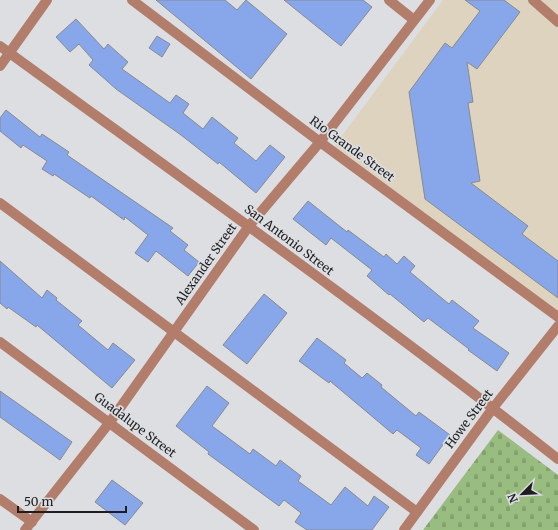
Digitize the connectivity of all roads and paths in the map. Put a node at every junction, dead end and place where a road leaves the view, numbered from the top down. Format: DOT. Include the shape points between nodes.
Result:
graph roads {
  1 [pos="47,0"];
  2 [pos="132,0"];
  3 [pos="389,0"];
  4 [pos="430,0"];
  5 [pos="533,0"];
  6 [pos="414,20"];
  7 [pos="558,22"];
  8 [pos="0,46"];
  9 [pos="9,53"];
  10 [pos="0,66"];
  11 [pos="320,142"];
  12 [pos="0,203"];
  13 [pos="249,226"];
  14 [pos="558,317"];
  15 [pos="558,326"];
  16 [pos="174,332"];
  17 [pos="0,342"];
  18 [pos="493,408"];
  19 [pos="110,422"];
  20 [pos="558,459"];
  21 [pos="0,499"];
  22 [pos="417,512"];
  23 [pos="29,526"];
  24 [pos="254,530"];
  25 [pos="404,530"];
  1 -- 9 [label="street"];
  2 -- 11 [label="street, Rio Grande Street"];
  3 -- 6 [label="street"];
  4 -- 6 [label="street, Alexander Street"];
  5 -- 7 [label="street"];
  6 -- 11 [label="street, Alexander Street"];
  8 -- 9 [label="street, San Antonio Street"];
  9 -- 10 [label="street"];
  9 -- 13 [label="street, San Antonio Street"];
  11 -- 13 [label="street, Alexander Street"];
  11 -- 14 [label="street, Rio Grande Street"];
  12 -- 16 [label="street"];
  13 -- 16 [label="street, Alexander Street"];
  13 -- 18 [label="street, San Antonio Street"];
  15 -- 18 [label="street, Howe Street"];
  16 -- 19 [label="street, Alexander Street"];
  16 -- 22 [label="street"];
  17 -- 19 [label="street, Guadalupe Street"];
  18 -- 20 [label="street, San Antonio Street"];
  18 -- 22 [label="street, Howe Street"];
  19 -- 23 [label="street, Alexander Street"];
  19 -- 24 [label="street, Guadalupe Street"];
  21 -- 23 [label="street"];
  22 -- 25 [label="street, Howe Street"];
}
